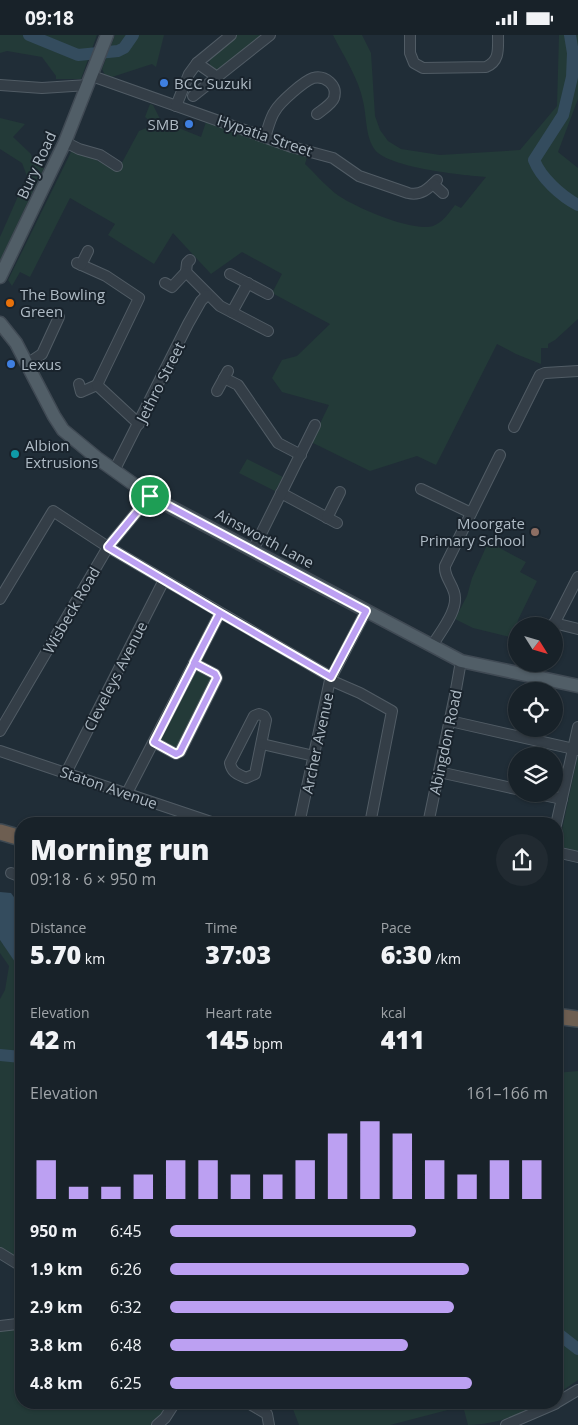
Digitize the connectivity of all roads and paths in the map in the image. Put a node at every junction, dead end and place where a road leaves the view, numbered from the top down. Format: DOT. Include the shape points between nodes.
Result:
graph roads {
  1 [pos="231,35"];
  2 [pos="270,35"];
  3 [pos="410,35"];
  4 [pos="498,35"];
  5 [pos="105,39"];
  6 [pos="197,63"];
  7 [pos="217,77"];
  8 [pos="90,81"];
  9 [pos="0,85"];
  10 [pos="193,96"];
  11 [pos="176,106"];
  12 [pos="317,114"];
  13 [pos="265,137"];
  14 [pos="65,142"];
  15 [pos="117,167"];
  16 [pos="443,193"];
  17 [pos="88,251"];
  18 [pos="190,261"];
  19 [pos="186,272"];
  20 [pos="230,274"];
  21 [pos="0,277"];
  22 [pos="165,283"];
  23 [pos="248,283"];
  24 [pos="268,294"];
  25 [pos="208,295"];
  26 [pos="232,312"];
  27 [pos="59,317"];
  28 [pos="1,325"];
  29 [pos="268,331"];
  30 [pos="27,364"];
  31 [pos="578,371"];
  32 [pos="79,384"];
  33 [pos="97,385"];
  34 [pos="218,391"];
  35 [pos="139,424"];
  36 [pos="315,425"];
  37 [pos="514,427"];
  38 [pos="301,455"];
  39 [pos="500,455"];
  40 [pos="114,471"];
  41 [pos="421,489"];
  42 [pos="340,492"];
  43 [pos="281,493"];
  44 [pos="150,496"];
  45 [pos="471,513"];
  46 [pos="327,518"];
  47 [pos="337,523"];
  48 [pos="108,547"];
  49 [pos="253,550"];
  50 [pos="578,577"];
  51 [pos="164,580"];
  52 [pos="0,599"];
  53 [pos="366,611"];
  54 [pos="220,613"];
  55 [pos="558,617"];
  56 [pos="563,626"];
  57 [pos="578,629"];
  58 [pos="432,646"];
  59 [pos="461,661"];
  60 [pos="194,663"];
  61 [pos="530,673"];
  62 [pos="528,676"];
  63 [pos="331,679"];
  64 [pos="578,686"];
  65 [pos="450,721"];
  66 [pos="578,727"];
  67 [pos="0,731"];
  68 [pos="154,742"];
  69 [pos="262,744"];
  70 [pos="576,750"];
  71 [pos="0,751"];
  72 [pos="314,756"];
  73 [pos="439,772"];
  74 [pos="66,773"];
  75 [pos="508,787"];
  76 [pos="127,793"];
  77 [pos="563,796"];
  78 [pos="561,802"];
  79 [pos="197,817"];
  80 [pos="301,817"];
  81 [pos="371,817"];
  82 [pos="431,817"];
  83 [pos="558,817"];
  84 [pos="0,832"];
  85 [pos="15,836"];
  86 [pos="563,854"];
  87 [pos="578,857"];
  88 [pos="563,1017"];
  89 [pos="578,1019"];
  90 [pos="0,1253"];
  91 [pos="15,1262"];
  92 [pos="15,1324"];
  93 [pos="0,1326"];
  94 [pos="578,1390"];
  95 [pos="563,1398"];
  96 [pos="171,1409"];
  97 [pos="258,1409"];
  98 [pos="542,1409"];
  99 [pos="157,1425"];
  100 [pos="270,1425"];
  101 [pos="506,1425"];
  1 -- 6 [label="street"];
  2 -- 7 [label="street"];
  3 -- 4 [label="street" via="410,53 414,63 423,68 486,67 493,64 498,56"];
  5 -- 8 [label="main road, Bury Road"];
  6 -- 7 [label="street"];
  6 -- 11 [label="street"];
  7 -- 10 [label="street"];
  8 -- 9 [label="street" via="42,88"];
  8 -- 11 [label="street, Hypatia Street"];
  8 -- 14 [label="main road, Bury Road"];
  11 -- 13 [label="street, Hypatia Street"];
  12 -- 13 [label="street" via="329,110 334,97 331,83 319,77 311,79 283,101 275,111"];
  13 -- 16 [label="street, Hypatia Street" via="334,157 359,176 408,193 421,193 435,182"];
  14 -- 15 [label="street" via="97,153"];
  14 -- 21 [label="main road, Bury Road"];
  17 -- 33 [label="street" via="79,264 106,276 139,298"];
  18 -- 19 [label="street"];
  19 -- 22 [label="street" via="172,287"];
  19 -- 25 [label="street"];
  20 -- 23 [label="street"];
  23 -- 24 [label="street"];
  23 -- 26 [label="street"];
  25 -- 26 [label="street"];
  25 -- 35 [label="street, Jethro Street" via="201,301"];
  26 -- 29 [label="street"];
  27 -- 30 [label="street" via="49,327 42,353"];
  28 -- 30 [label="main road, Ainsworth Lane"];
  30 -- 40 [label="main road, Ainsworth Lane" via="63,430"];
  31 -- 37 [label="street" via="540,375"];
  32 -- 33 [label="street" via="81,392"];
  33 -- 35 [label="street"];
  34 -- 38 [label="street" via="226,375 238,385 278,443"];
  35 -- 40 [label="street, Jethro Street"];
  36 -- 38 [label="street"];
  38 -- 43 [label="street"];
  39 -- 45 [label="street"];
  40 -- 44 [label="main road, Ainsworth Lane"];
  41 -- 45 [label="street"];
  42 -- 46 [label="street"];
  43 -- 46 [label="street"];
  43 -- 49 [label="street"];
  44 -- 48 [label="street, Wisbeck Road"];
  44 -- 49 [label="main road, Ainsworth Lane"];
  45 -- 58 [label="street" via="465,531 444,566 455,604"];
  46 -- 47 [label="street"];
  48 -- 51 [label="street"];
  48 -- 52 [label="street" via="53,511"];
  48 -- 67 [label="street, Wisbeck Road"];
  49 -- 53 [label="main road, Ainsworth Lane"];
  50 -- 55 [label="street"];
  51 -- 54 [label="street"];
  51 -- 74 [label="street, Cleveleys Avenue"];
  53 -- 58 [label="main road, Ainsworth Lane"];
  53 -- 63 [label="street, Archer Avenue"];
  54 -- 60 [label="street"];
  54 -- 63 [label="street"];
  56 -- 57 [label="street"];
  58 -- 59 [label="main road, Ainsworth Lane"];
  59 -- 62 [label="main road, Ainsworth Lane"];
  59 -- 65 [label="street, Abingdon Road"];
  60 -- 68 [label="street"];
  60 -- 68 [label="street" via="217,678 180,752 176,754"];
  61 -- 62 [label="street"];
  62 -- 64 [label="main road, Ainsworth Lane"];
  63 -- 72 [label="street, Archer Avenue"];
  63 -- 81 [label="street" via="392,711"];
  65 -- 70 [label="street"];
  65 -- 73 [label="street, Abingdon Road"];
  66 -- 70 [label="street"];
  68 -- 76 [label="street"];
  69 -- 69 [label="street" via="255,774 246,778 231,769 230,763 254,716 259,714 266,720"];
  69 -- 72 [label="street"];
  70 -- 77 [label="street"];
  71 -- 74 [label="street, Staton Avenue"];
  72 -- 80 [label="street, Archer Avenue"];
  73 -- 75 [label="street"];
  73 -- 82 [label="street, Abingdon Road"];
  74 -- 76 [label="street, Staton Avenue"];
  76 -- 79 [label="street, Staton Avenue"];
  78 -- 83 [label="street"];
  84 -- 85 [label="highway"];
  86 -- 87 [label="street"];
  88 -- 89 [label="highway"];
  90 -- 91 [label="street"];
  92 -- 93 [label="street"];
  94 -- 95 [label="street"];
  96 -- 99 [label="street"];
  97 -- 100 [label="street" via="266,1414"];
  98 -- 101 [label="street"];
}
